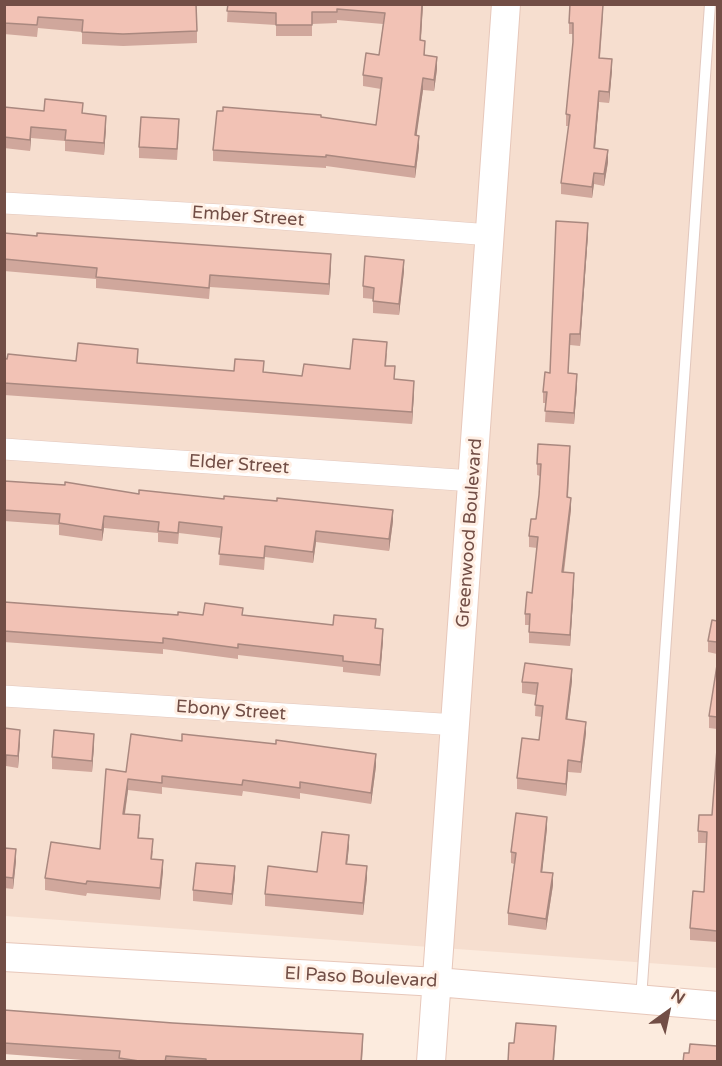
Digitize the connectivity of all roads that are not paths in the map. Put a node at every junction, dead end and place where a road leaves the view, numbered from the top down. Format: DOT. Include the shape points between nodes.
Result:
graph roads {
  1 [pos="506,4"];
  2 [pos="710,4"];
  3 [pos="4,203"];
  4 [pos="491,235"];
  5 [pos="4,449"];
  6 [pos="473,481"];
  7 [pos="4,696"];
  8 [pos="457,725"];
  9 [pos="4,957"];
  10 [pos="437,982"];
  11 [pos="641,1000"];
  12 [pos="717,1006"];
  13 [pos="431,1062"];
  1 -- 4 [label="street, Greenwood Boulevard"];
  2 -- 11 [label="lane"];
  3 -- 4 [label="street, Ember Street"];
  4 -- 6 [label="street, Greenwood Boulevard"];
  5 -- 6 [label="street, Elder Street"];
  6 -- 8 [label="street, Greenwood Boulevard"];
  7 -- 8 [label="street, Ebony Street"];
  8 -- 10 [label="street, Greenwood Boulevard"];
  9 -- 10 [label="street, El Paso Boulevard"];
  10 -- 11 [label="street, El Paso Boulevard"];
  10 -- 13 [label="street, Greenwood Boulevard"];
  11 -- 12 [label="street, El Paso Boulevard"];
}
